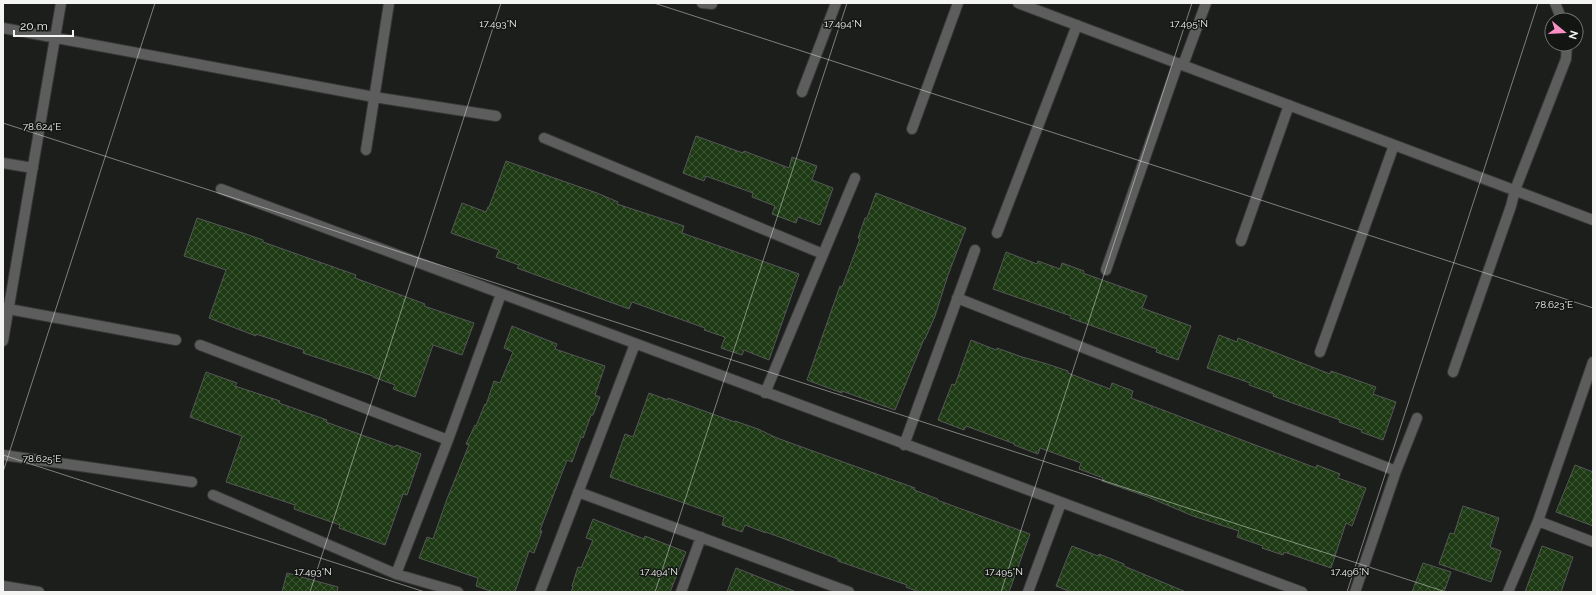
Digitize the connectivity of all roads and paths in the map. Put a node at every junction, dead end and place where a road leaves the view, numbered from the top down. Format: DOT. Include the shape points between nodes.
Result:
graph roads {
  1 [pos="61,3"];
  2 [pos="389,3"];
  3 [pos="702,3"];
  4 [pos="712,3"];
  5 [pos="836,3"];
  6 [pos="958,3"];
  7 [pos="1018,3"];
  8 [pos="1206,3"];
  9 [pos="1077,25"];
  10 [pos="3,28"];
  11 [pos="54,36"];
  12 [pos="1566,52"];
  13 [pos="1180,64"];
  14 [pos="802,92"];
  15 [pos="374,97"];
  16 [pos="1289,105"];
  17 [pos="496,116"];
  18 [pos="912,129"];
  19 [pos="544,138"];
  20 [pos="1394,145"];
  21 [pos="366,150"];
  22 [pos="3,163"];
  23 [pos="32,168"];
  24 [pos="855,178"];
  25 [pos="221,189"];
  26 [pos="1515,190"];
  27 [pos="1593,220"];
  28 [pos="997,233"];
  29 [pos="1241,241"];
  30 [pos="975,250"];
  31 [pos="823,254"];
  32 [pos="1106,270"];
  33 [pos="501,294"];
  34 [pos="957,298"];
  35 [pos="6,308"];
  36 [pos="176,340"];
  37 [pos="3,341"];
  38 [pos="635,344"];
  39 [pos="200,345"];
  40 [pos="1320,352"];
  41 [pos="1593,362"];
  42 [pos="1453,372"];
  43 [pos="765,393"];
  44 [pos="1417,418"];
  45 [pos="448,440"];
  46 [pos="904,445"];
  47 [pos="3,455"];
  48 [pos="1396,471"];
  49 [pos="192,482"];
  50 [pos="578,492"];
  51 [pos="213,495"];
  52 [pos="1061,503"];
  53 [pos="1538,521"];
  54 [pos="701,537"];
  55 [pos="1593,542"];
  56 [pos="396,574"];
  57 [pos="3,586"];
  58 [pos="39,592"];
  59 [pos="458,592"];
  60 [pos="540,592"];
  61 [pos="681,592"];
  62 [pos="849,592"];
  63 [pos="1028,592"];
  64 [pos="1302,592"];
  65 [pos="1355,592"];
  66 [pos="1508,592"];
  1 -- 11 [label="street"];
  2 -- 15 [label="street"];
  3 -- 4 [label="street"];
  5 -- 14 [label="street"];
  6 -- 18 [label="street"];
  7 -- 9 [label="street"];
  8 -- 13 [label="street"];
  9 -- 13 [label="street"];
  9 -- 28 [label="street"];
  10 -- 11 [label="street"];
  11 -- 15 [label="street"];
  11 -- 23 [label="street"];
  12 -- 26 [label="street" via="1566,59"];
  13 -- 16 [label="street"];
  13 -- 32 [label="street"];
  15 -- 17 [label="street"];
  15 -- 21 [label="street"];
  16 -- 20 [label="street"];
  16 -- 29 [label="street"];
  19 -- 31 [label="street"];
  20 -- 26 [label="street"];
  20 -- 40 [label="street"];
  22 -- 23 [label="street"];
  23 -- 35 [label="street"];
  24 -- 31 [label="street"];
  25 -- 33 [label="street"];
  26 -- 27 [label="street"];
  26 -- 42 [label="street"];
  30 -- 34 [label="street"];
  31 -- 43 [label="street"];
  33 -- 38 [label="street"];
  33 -- 45 [label="street"];
  34 -- 46 [label="street"];
  34 -- 48 [label="street"];
  35 -- 36 [label="street"];
  35 -- 37 [label="street"];
  38 -- 43 [label="street"];
  38 -- 50 [label="street"];
  39 -- 45 [label="street"];
  41 -- 53 [label="street"];
  43 -- 46 [label="street"];
  44 -- 48 [label="street"];
  45 -- 56 [label="street"];
  46 -- 52 [label="street"];
  47 -- 49 [label="street"];
  48 -- 65 [label="street"];
  50 -- 54 [label="street"];
  50 -- 60 [label="street"];
  51 -- 56 [label="street"];
  52 -- 63 [label="street"];
  52 -- 64 [label="street"];
  53 -- 55 [label="street"];
  53 -- 66 [label="street"];
  54 -- 61 [label="street"];
  54 -- 62 [label="street"];
  56 -- 59 [label="street"];
  57 -- 58 [label="street"];
}
